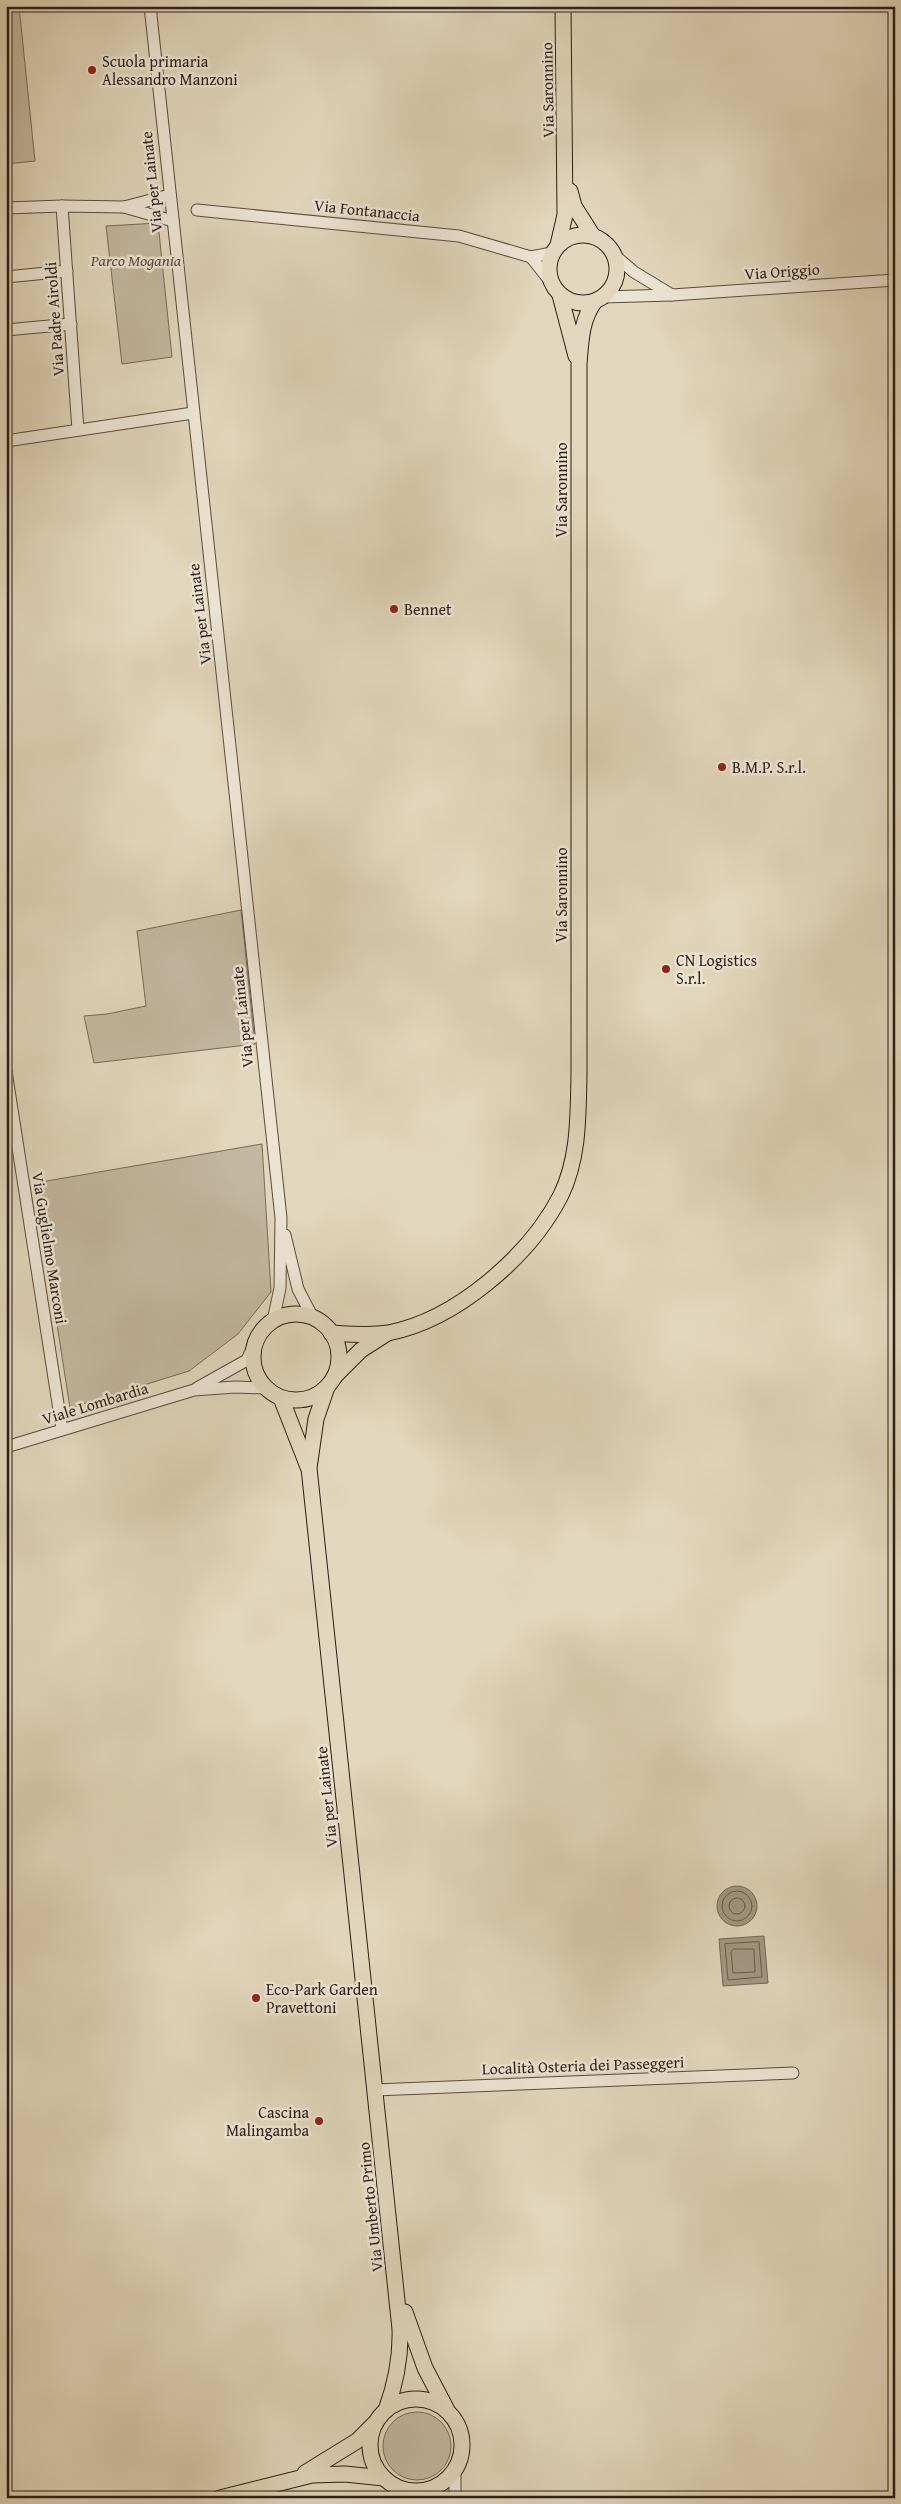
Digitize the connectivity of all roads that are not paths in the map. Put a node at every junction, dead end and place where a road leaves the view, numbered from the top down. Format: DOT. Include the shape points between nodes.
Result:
graph roads {
  1 [pos="150,6"];
  2 [pos="563,6"];
  3 [pos="565,172"];
  4 [pos="170,195"];
  5 [pos="62,206"];
  6 [pos="124,207"];
  7 [pos="6,208"];
  8 [pos="197,210"];
  9 [pos="173,221"];
  10 [pos="593,236"];
  11 [pos="555,249"];
  12 [pos="613,254"];
  13 [pos="531,257"];
  14 [pos="67,271"];
  15 [pos="6,277"];
  16 [pos="895,280"];
  17 [pos="550,281"];
  18 [pos="560,295"];
  19 [pos="672,295"];
  20 [pos="599,299"];
  21 [pos="71,324"];
  22 [pos="6,330"];
  23 [pos="579,364"];
  24 [pos="193,413"];
  25 [pos="78,430"];
  26 [pos="6,441"];
  27 [pos="6,1072"];
  28 [pos="12,1142"];
  29 [pos="281,1218"];
  30 [pos="313,1318"];
  31 [pos="273,1321"];
  32 [pos="331,1332"];
  33 [pos="388,1333"];
  34 [pos="257,1338"];
  35 [pos="330,1382"];
  36 [pos="266,1388"];
  37 [pos="194,1390"];
  38 [pos="281,1398"];
  39 [pos="62,1429"];
  40 [pos="6,1447"];
  41 [pos="309,1468"];
  42 [pos="793,2073"];
  43 [pos="375,2090"];
  44 [pos="378,2123"];
  45 [pos="397,2287"];
  46 [pos="447,2411"];
  47 [pos="381,2416"];
  48 [pos="455,2470"];
  49 [pos="290,2479"];
  50 [pos="394,2487"];
  51 [pos="220,2498"];
  52 [pos="455,2498"];
  1 -- 4 [label="street, Via per Lainate"];
  2 -- 3 [label="main road, Via Saronnino"];
  3 -- 10 [label="main road, Via Saronnino" via="574,206"];
  3 -- 11 [label="main road, Via Saronnino" via="565,215"];
  4 -- 6 [label="street"];
  4 -- 9 [label="street, Via per Lainate"];
  5 -- 6 [label="street"];
  5 -- 7 [label="street"];
  5 -- 14 [label="street, Via Padre Airoldi"];
  6 -- 9 [label="street"];
  8 -- 13 [label="street, Via Fontanaccia" via="459,236"];
  9 -- 24 [label="street, Via per Lainate"];
  10 -- 11 [label="main road" via="568,238"];
  10 -- 12 [label="main road" via="605,243"];
  11 -- 13 [label="street, Via Fontanaccia"];
  11 -- 17 [label="main road" via="549,264"];
  12 -- 19 [label="street" via="634,272"];
  12 -- 20 [label="main road" via="617,273 612,288"];
  13 -- 17 [label="street"];
  14 -- 15 [label="street"];
  14 -- 21 [label="street, Via Padre Airoldi"];
  16 -- 19 [label="street, Via Origgio"];
  17 -- 18 [label="main road"];
  18 -- 20 [label="main road" via="577,302"];
  18 -- 23 [label="main road, Via Saronnino"];
  19 -- 20 [label="street, Via Origgio"];
  20 -- 23 [label="main road, Via Saronnino" via="587,312 583,325"];
  21 -- 22 [label="street"];
  21 -- 25 [label="street, Via Padre Airoldi"];
  23 -- 33 [label="main road, Via Saronnino" via="577,1138 561,1194 541,1227 516,1258 447,1310"];
  24 -- 25 [label="street"];
  24 -- 29 [label="street, Via per Lainate"];
  25 -- 26 [label="street"];
  27 -- 28 [label="street, Via Guglielmo Marconi"];
  28 -- 39 [label="street, Via Guglielmo Marconi"];
  29 -- 30 [label="street, Via per Lainate" via="298,1289"];
  29 -- 31 [label="street, Via per Lainate" via="280,1288"];
  30 -- 31 [label="main road" via="300,1314"];
  30 -- 32 [label="main road"];
  31 -- 34 [label="main road"];
  32 -- 33 [label="main road, Via Saronnino"];
  32 -- 35 [label="main road" via="339,1355"];
  33 -- 35 [label="main road, Via Saronnino" via="361,1350"];
  34 -- 36 [label="main road" via="253,1365"];
  34 -- 37 [label="street, Viale Lombardia" via="246,1360"];
  35 -- 38 [label="main road" via="317,1395 306,1399"];
  35 -- 41 [label="main road, Via per Lainate" via="316,1419"];
  36 -- 37 [label="street, Viale Lombardia"];
  36 -- 38 [label="main road"];
  37 -- 39 [label="street, Viale Lombardia"];
  38 -- 41 [label="main road, Via per Lainate"];
  39 -- 40 [label="street, Viale Lombardia"];
  41 -- 43 [label="main road, Via per Lainate"];
  42 -- 43 [label="street, Località Osteria dei Passeggeri"];
  43 -- 44 [label="main road, Via per Lainate"];
  44 -- 45 [label="main road, Via Umberto Primo"];
  45 -- 46 [label="main road, Via Umberto Primo" via="414,2341"];
  45 -- 47 [label="main road, Via Umberto Primo" via="401,2355 395,2385"];
  46 -- 47 [label="main road" via="424,2400 410,2400 397,2403"];
  46 -- 48 [label="main road" via="457,2424 462,2439 461,2455"];
  47 -- 49 [label="main road" via="341,2452"];
  47 -- 50 [label="main road" via="371,2436 370,2451 375,2466"];
  48 -- 50 [label="main road" via="447,2480 423,2491"];
  48 -- 52 [label="street"];
  49 -- 50 [label="main road" via="332,2474"];
  49 -- 51 [label="main road"];
}
